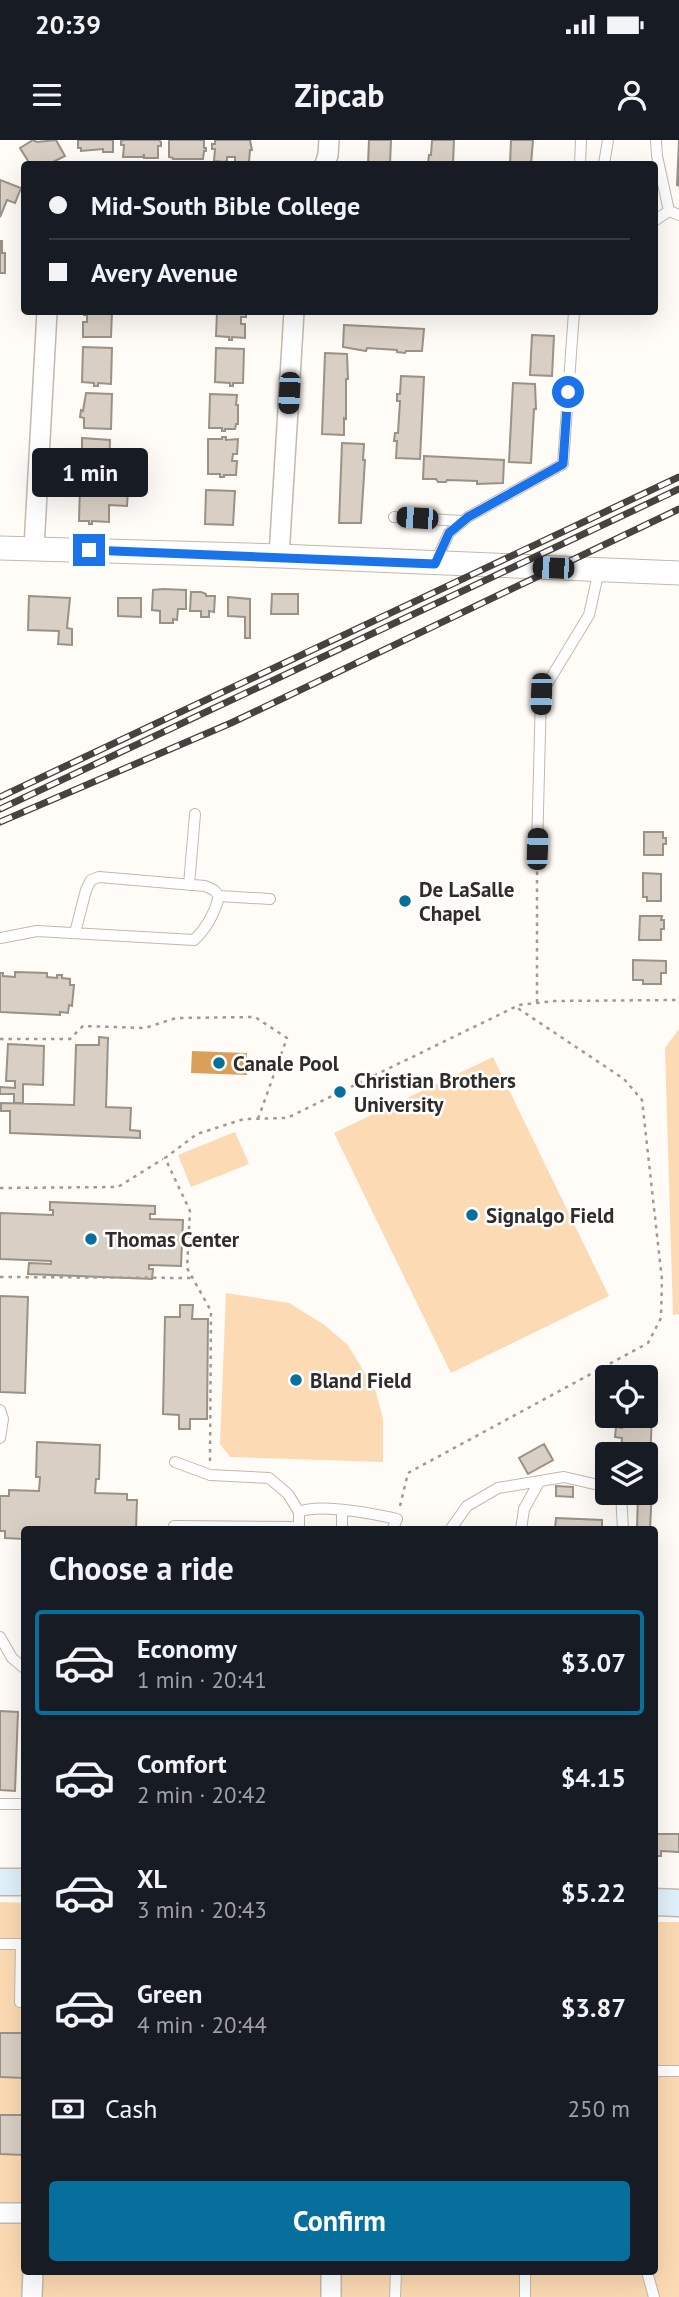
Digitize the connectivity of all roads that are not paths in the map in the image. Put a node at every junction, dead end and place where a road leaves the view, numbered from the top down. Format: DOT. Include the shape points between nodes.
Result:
graph roads {
  1 [pos="329,140"];
  2 [pos="581,140"];
  3 [pos="608,140"];
  4 [pos="656,140"];
  5 [pos="326,161"];
  6 [pos="580,161"];
  7 [pos="604,161"];
  8 [pos="674,213"];
  9 [pos="47,315"];
  10 [pos="294,315"];
  11 [pos="574,315"];
  12 [pos="394,517"];
  13 [pos="462,521"];
  14 [pos="0,548"];
  15 [pos="34,548"];
  16 [pos="279,556"];
  17 [pos="435,564"];
  18 [pos="599,570"];
  19 [pos="679,573"];
  20 [pos="195,814"];
  21 [pos="537,849"];
  22 [pos="189,885"];
  23 [pos="219,895"];
  24 [pos="270,899"];
  25 [pos="75,933"];
  26 [pos="0,938"];
  27 [pos="0,1410"];
  28 [pos="0,1438"];
  29 [pos="175,1462"];
  30 [pos="539,1482"];
  31 [pos="595,1485"];
  32 [pos="622,1505"];
  33 [pos="342,1511"];
  34 [pos="299,1512"];
  35 [pos="395,1524"];
  36 [pos="299,1526"];
  37 [pos="342,1526"];
  38 [pos="453,1526"];
  39 [pos="522,1526"];
  40 [pos="623,1526"];
  41 [pos="0,1637"];
  42 [pos="21,1666"];
  43 [pos="0,1804"];
  44 [pos="21,1804"];
  45 [pos="0,1882"];
  46 [pos="21,1882"];
  47 [pos="658,1902"];
  48 [pos="679,1903"];
  49 [pos="0,1944"];
  50 [pos="21,1944"];
  51 [pos="21,1983"];
  52 [pos="21,2002"];
  53 [pos="658,2071"];
  54 [pos="679,2071"];
  55 [pos="0,2213"];
  56 [pos="21,2213"];
  57 [pos="33,2275"];
  58 [pos="331,2275"];
  59 [pos="396,2275"];
  60 [pos="525,2275"];
  61 [pos="648,2275"];
  62 [pos="32,2297"];
  63 [pos="331,2297"];
  64 [pos="395,2297"];
  65 [pos="525,2297"];
  66 [pos="654,2297"];
  1 -- 5 [label="street"];
  2 -- 6 [label="lane"];
  3 -- 7 [label="lane"];
  4 -- 8 [label="lane"];
  9 -- 15 [label="street"];
  10 -- 16 [label="street"];
  11 -- 13 [label="lane" via="563,464"];
  12 -- 13 [label="lane"];
  13 -- 17 [label="lane" via="449,533"];
  14 -- 15 [label="street"];
  15 -- 16 [label="street"];
  16 -- 17 [label="street"];
  17 -- 18 [label="street"];
  18 -- 19 [label="street"];
  18 -- 21 [label="lane" via="589,615 541,694"];
  20 -- 22 [label="lane"];
  22 -- 23 [label="lane" via="205,886"];
  22 -- 25 [label="lane" via="91,880"];
  23 -- 24 [label="lane"];
  23 -- 25 [label="lane" via="203,932 194,940"];
  25 -- 26 [label="lane" via="37,931"];
  27 -- 28 [label="lane"];
  29 -- 34 [label="lane" via="210,1475 268,1478 288,1494"];
  30 -- 31 [label="lane" via="564,1477"];
  30 -- 38 [label="lane" via="498,1488 467,1506"];
  30 -- 39 [label="lane" via="524,1509"];
  32 -- 40 [label="lane"];
  33 -- 34 [label="lane" via="315,1508"];
  33 -- 35 [label="lane" via="375,1514"];
  33 -- 37 [label="lane"];
  34 -- 36 [label="lane"];
  41 -- 42 [label="lane"];
  43 -- 44 [label="lane"];
  45 -- 46 [label="main road"];
  47 -- 48 [label="main road"];
  49 -- 50 [label="lane"];
  51 -- 52 [label="lane"];
  53 -- 54 [label="lane"];
  55 -- 56 [label="street"];
  57 -- 62 [label="street"];
  58 -- 63 [label="street"];
  59 -- 64 [label="lane"];
  60 -- 65 [label="lane"];
  61 -- 66 [label="lane"];
}
